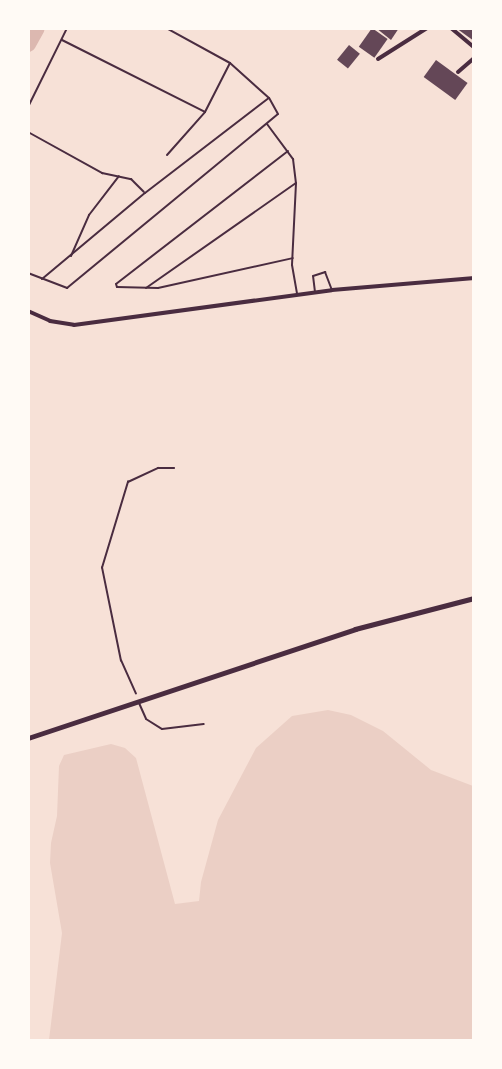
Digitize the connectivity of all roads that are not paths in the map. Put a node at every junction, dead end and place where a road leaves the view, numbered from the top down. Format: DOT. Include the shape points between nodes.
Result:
graph roads {
  1 [pos="68,28"];
  2 [pos="166,28"];
  3 [pos="427,28"];
  4 [pos="451,28"];
  5 [pos="62,40"];
  6 [pos="474,47"];
  7 [pos="474,58"];
  8 [pos="378,59"];
  9 [pos="230,63"];
  10 [pos="458,72"];
  11 [pos="269,98"];
  12 [pos="28,107"];
  13 [pos="205,112"];
  14 [pos="267,124"];
  15 [pos="28,132"];
  16 [pos="288,151"];
  17 [pos="167,155"];
  18 [pos="118,176"];
  19 [pos="296,183"];
  20 [pos="145,193"];
  21 [pos="70,258"];
  22 [pos="293,258"];
  23 [pos="28,273"];
  24 [pos="474,278"];
  25 [pos="42,279"];
  26 [pos="144,289"];
  27 [pos="332,290"];
  28 [pos="315,292"];
  29 [pos="297,294"];
  30 [pos="28,311"];
  31 [pos="474,598"];
  32 [pos="138,701"];
  33 [pos="204,724"];
  34 [pos="28,738"];
  1 -- 5 [label="lane"];
  2 -- 9 [label="lane"];
  3 -- 8 [label="street"];
  4 -- 6 [label="street"];
  5 -- 12 [label="lane"];
  5 -- 13 [label="lane"];
  7 -- 10 [label="street"];
  9 -- 11 [label="lane"];
  9 -- 13 [label="lane"];
  11 -- 14 [label="lane" via="278,114"];
  11 -- 20 [label="lane"];
  13 -- 17 [label="lane"];
  14 -- 16 [label="lane"];
  14 -- 25 [label="lane" via="67,288"];
  15 -- 18 [label="lane" via="102,173"];
  16 -- 19 [label="lane"];
  16 -- 26 [label="lane" via="116,284 119,290"];
  18 -- 20 [label="lane" via="131,179"];
  18 -- 21 [label="lane" via="88,215"];
  19 -- 22 [label="lane"];
  19 -- 26 [label="lane"];
  20 -- 21 [label="lane"];
  21 -- 25 [label="lane"];
  22 -- 26 [label="lane"];
  22 -- 29 [label="lane"];
  23 -- 25 [label="lane"];
  24 -- 27 [label="street"];
  27 -- 28 [label="street"];
  27 -- 28 [label="lane" via="325,272 313,276"];
  28 -- 29 [label="street"];
  29 -- 30 [label="street" via="74,325 50,321"];
  31 -- 32 [label="main road" via="355,629"];
  32 -- 33 [label="lane" via="155,726"];
  32 -- 34 [label="main road"];
}
